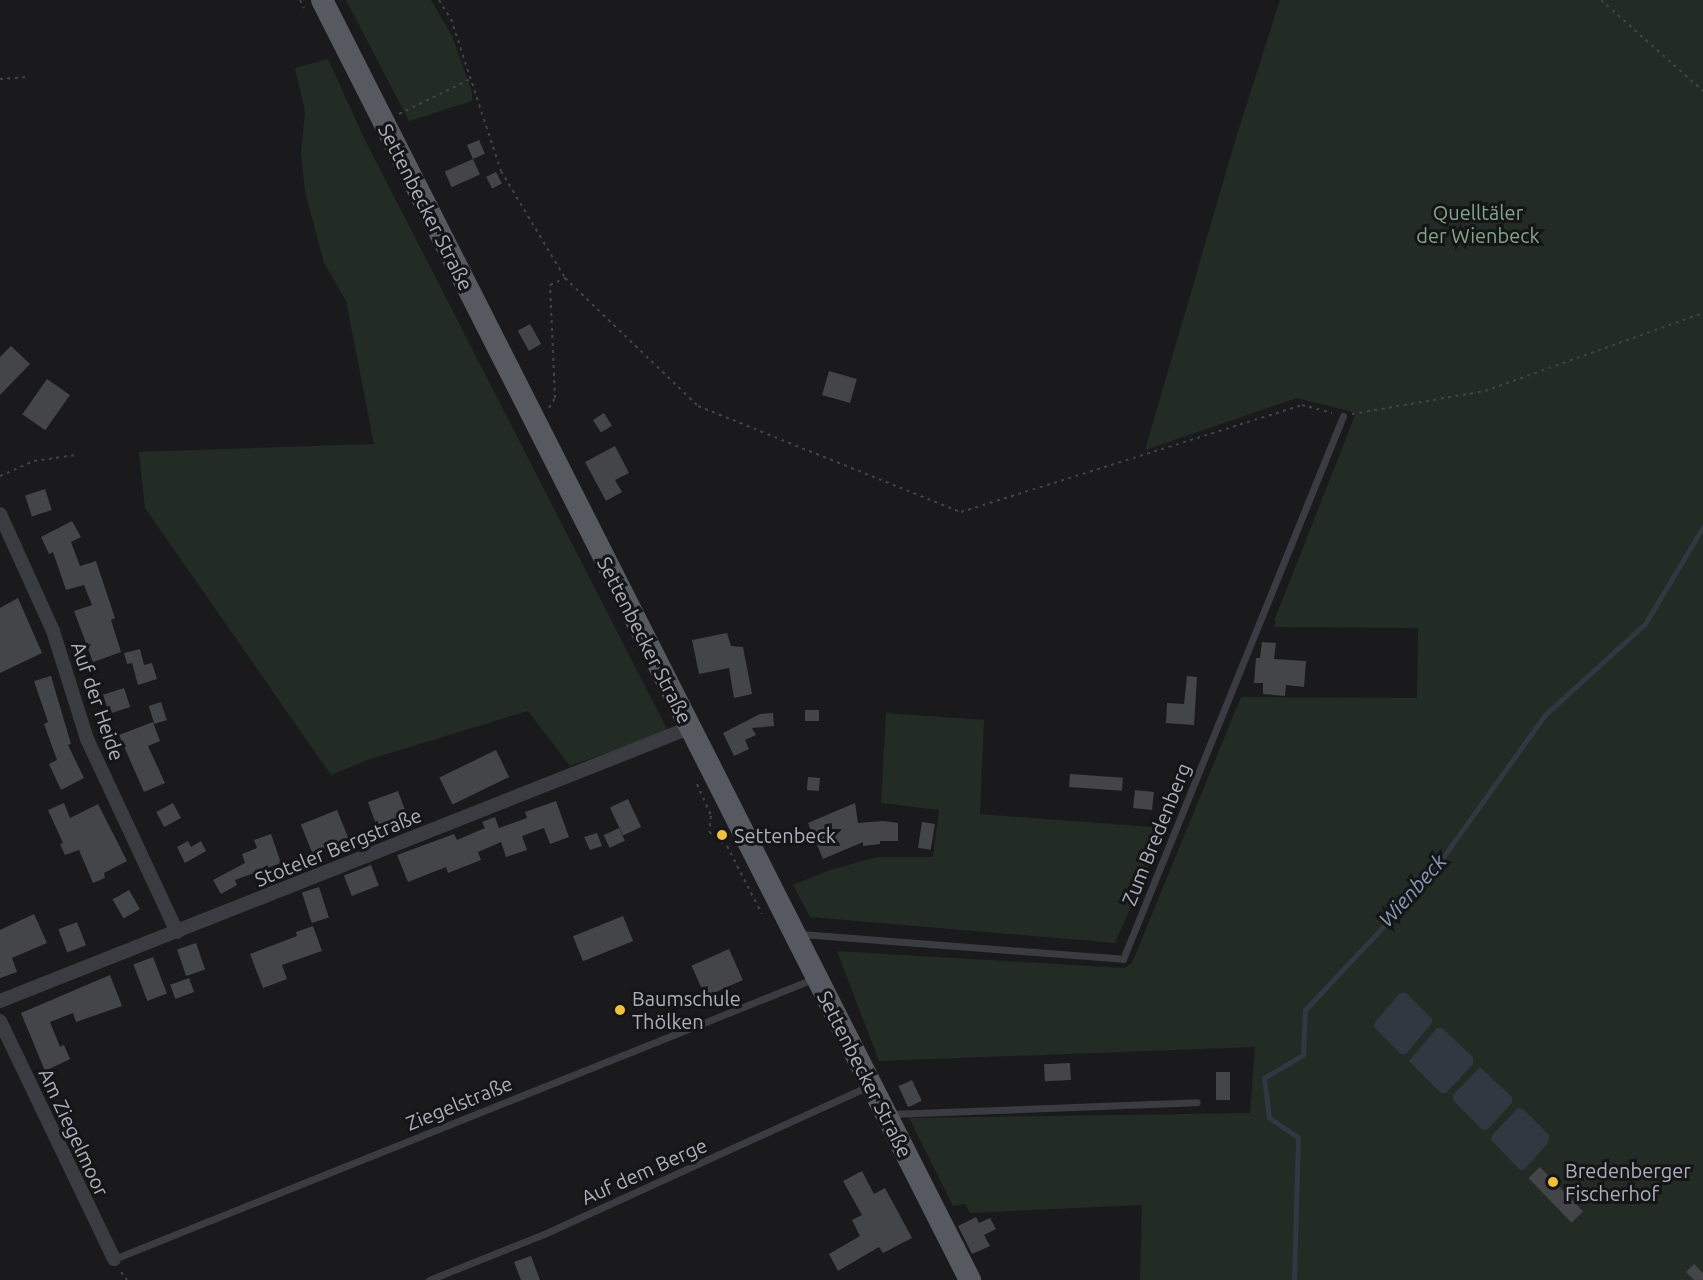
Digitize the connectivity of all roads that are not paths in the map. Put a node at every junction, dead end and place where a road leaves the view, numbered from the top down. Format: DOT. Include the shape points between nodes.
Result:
graph roads {
  1 [pos="322,0"];
  2 [pos="1343,416"];
  3 [pos="0,514"];
  4 [pos="689,728"];
  5 [pos="177,932"];
  6 [pos="793,934"];
  7 [pos="816,978"];
  8 [pos="0,1001"];
  9 [pos="0,1021"];
  10 [pos="871,1085"];
  11 [pos="1197,1102"];
  12 [pos="885,1114"];
  13 [pos="114,1259"];
  14 [pos="429,1280"];
  15 [pos="970,1280"];
  1 -- 4 [label="main road, Settenbecker Straße"];
  2 -- 6 [label="lane, Zum Bredenberg" via="1123,959"];
  3 -- 5 [label="street, Auf der Heide" via="53,631 87,739"];
  4 -- 5 [label="street, Stoteler Bergstraße"];
  4 -- 6 [label="main road, Settenbecker Straße"];
  5 -- 8 [label="street, Stoteler Bergstraße"];
  6 -- 7 [label="main road, Settenbecker Straße"];
  7 -- 10 [label="main road, Settenbecker Straße"];
  7 -- 13 [label="lane, Ziegelstraße"];
  9 -- 13 [label="street, Am Ziegelmoor"];
  10 -- 12 [label="main road, Settenbecker Straße"];
  10 -- 14 [label="lane, Auf dem Berge" via="555,1229"];
  11 -- 12 [label="lane"];
  12 -- 15 [label="main road, Settenbecker Straße"];
}
